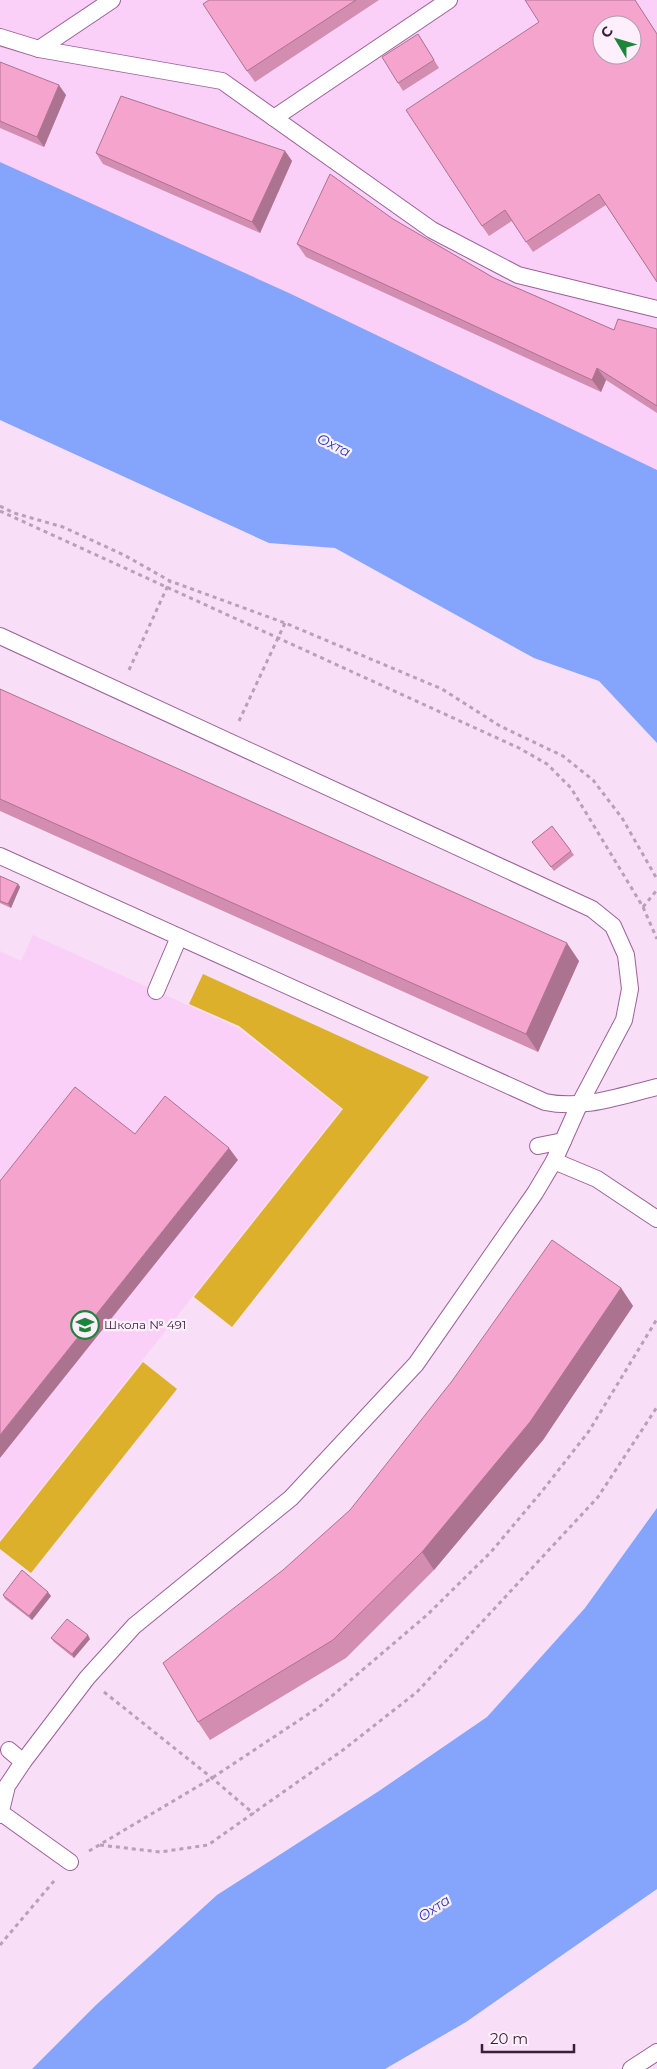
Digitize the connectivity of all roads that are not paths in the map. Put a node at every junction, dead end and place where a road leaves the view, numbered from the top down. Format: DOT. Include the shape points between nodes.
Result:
graph roads {
  1 [pos="112,0"];
  2 [pos="449,0"];
  3 [pos="0,37"];
  4 [pos="39,49"];
  5 [pos="274,118"];
  6 [pos="657,309"];
  7 [pos="0,636"];
  8 [pos="0,856"];
  9 [pos="179,938"];
  10 [pos="156,991"];
  11 [pos="657,1087"];
  12 [pos="579,1105"];
  13 [pos="563,1141"];
  14 [pos="538,1146"];
  15 [pos="554,1161"];
  16 [pos="657,1220"];
  17 [pos="9,1750"];
  18 [pos="23,1762"];
  19 [pos="0,1813"];
  20 [pos="70,1862"];
  21 [pos="657,2052"];
  22 [pos="631,2069"];
  1 -- 4 [label="lane"];
  2 -- 5 [label="lane"];
  3 -- 4 [label="lane"];
  4 -- 5 [label="lane" via="222,81"];
  5 -- 6 [label="lane" via="432,230 518,275"];
  7 -- 12 [label="lane" via="592,909 613,926 626,955 630,989 624,1020"];
  8 -- 9 [label="lane"];
  9 -- 10 [label="lane"];
  9 -- 12 [label="lane" via="528,1096 560,1105"];
  11 -- 12 [label="lane"];
  12 -- 13 [label="lane"];
  13 -- 14 [label="lane"];
  13 -- 15 [label="lane"];
  15 -- 16 [label="lane" via="597,1179"];
  15 -- 18 [label="lane" via="416,1364 291,1498 134,1626 87,1678"];
  17 -- 18 [label="lane"];
  18 -- 19 [label="lane" via="7,1786"];
  19 -- 20 [label="lane"];
  21 -- 22 [label="lane"];
}
